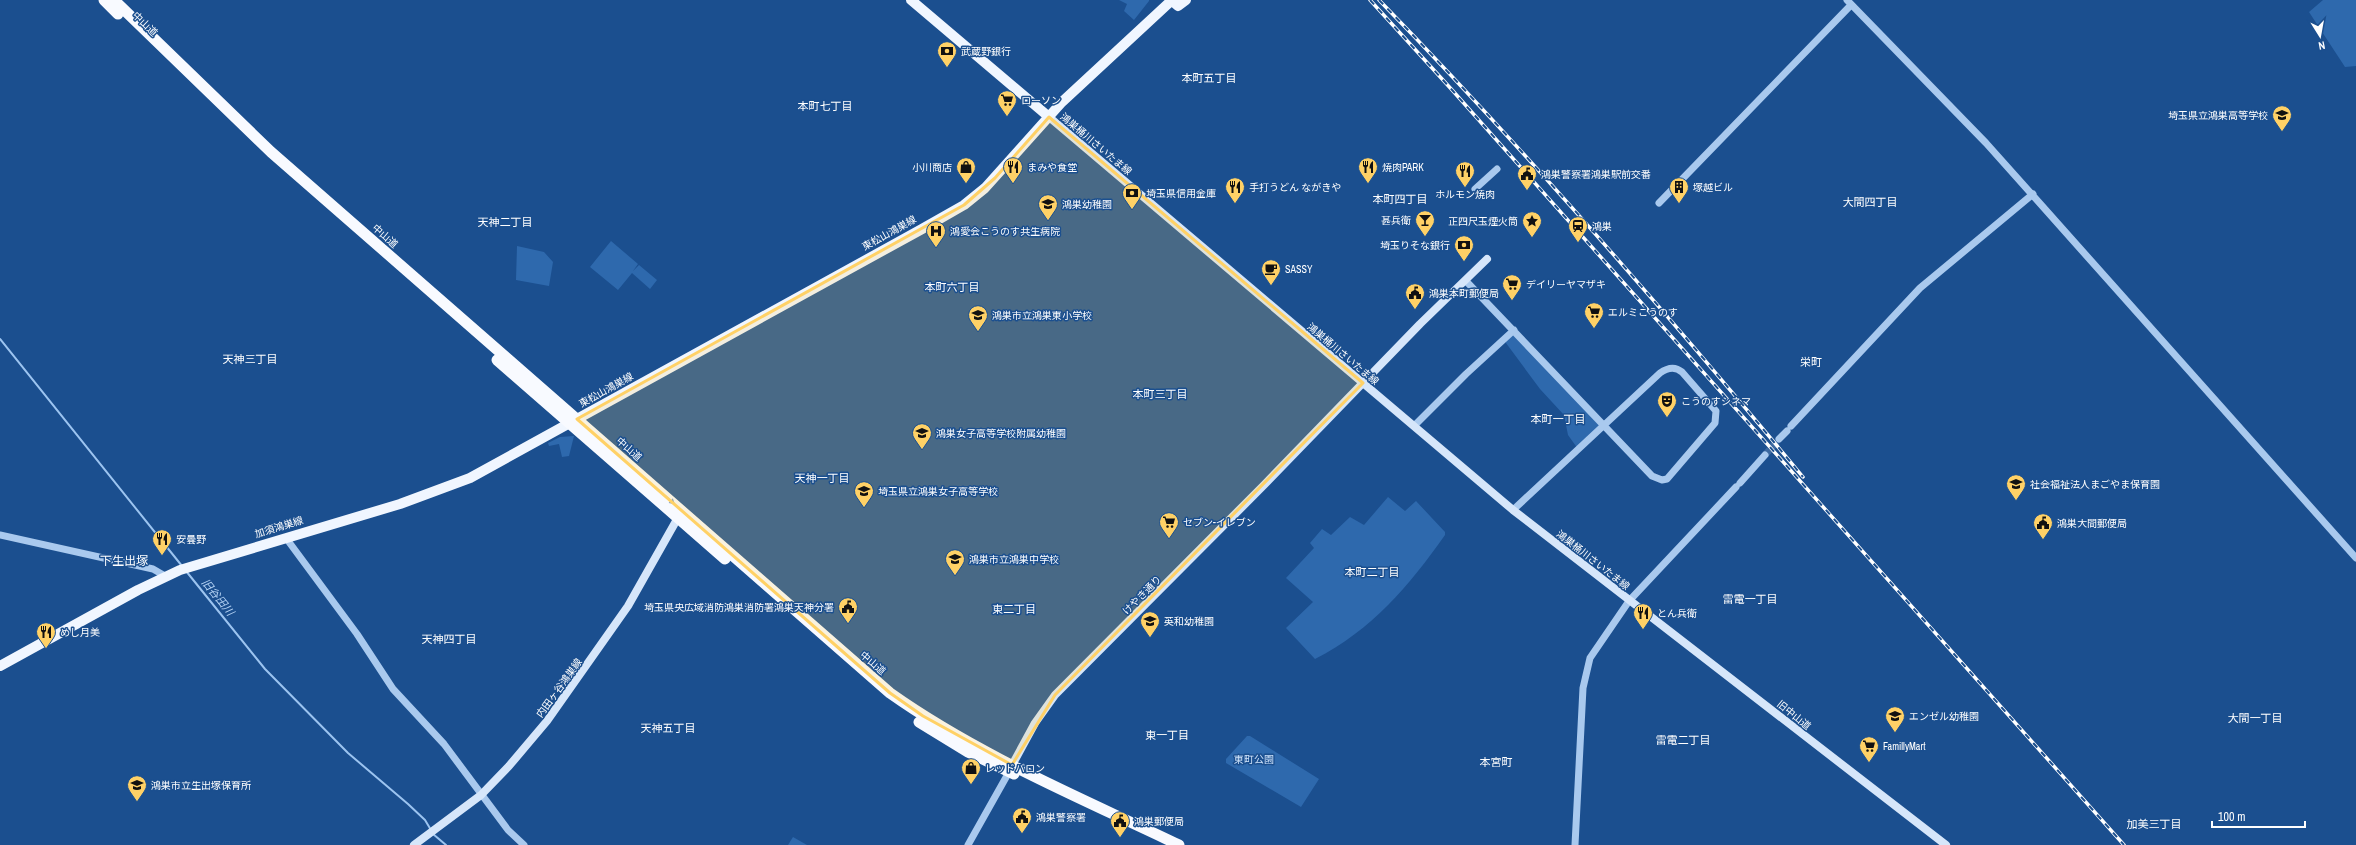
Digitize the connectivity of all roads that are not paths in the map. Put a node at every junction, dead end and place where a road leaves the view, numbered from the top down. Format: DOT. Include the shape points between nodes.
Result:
graph roads {
  1 [pos="104,0"];
  2 [pos="114,0"];
  3 [pos="911,0"];
  4 [pos="1172,0"];
  5 [pos="1186,0"];
  6 [pos="1849,2"];
  7 [pos="1049,117"];
  8 [pos="1497,169"];
  9 [pos="1476,189"];
  10 [pos="2033,194"];
  11 [pos="1659,203"];
  12 [pos="1487,258"];
  13 [pos="1466,281"];
  14 [pos="1514,330"];
  15 [pos="1363,383"];
  16 [pos="573,422"];
  17 [pos="1605,425"];
  18 [pos="1414,426"];
  19 [pos="1779,439"];
  20 [pos="1765,455"];
  21 [pos="1513,510"];
  22 [pos="680,514"];
  23 [pos="0,535"];
  24 [pos="286,538"];
  25 [pos="2356,558"];
  26 [pos="165,576"];
  27 [pos="1629,601"];
  28 [pos="0,666"];
  29 [pos="1010,769"];
  30 [pos="481,795"];
  31 [pos="414,845"];
  32 [pos="524,845"];
  33 [pos="968,845"];
  34 [pos="1165,845"];
  35 [pos="1179,845"];
  36 [pos="1576,845"];
  37 [pos="1946,845"];
  1 -- 16 [label="highway, 中山道" via="269,158"];
  2 -- 16 [label="highway, 中山道" via="271,152"];
  3 -- 7 [label="main road"];
  4 -- 5 [label="main road" via="1178,6"];
  4 -- 7 [label="main road, 東松山鴻巣線" via="1086,79"];
  6 -- 10 [label="street" via="1970,125"];
  6 -- 11 [label="street"];
  7 -- 15 [label="main road, 鴻巣桶川さいたま線"];
  7 -- 16 [label="main road, 東松山鴻巣線" via="995,178 964,204"];
  8 -- 9 [label="street"];
  10 -- 19 [label="street" via="1920,288"];
  10 -- 25 [label="street"];
  12 -- 13 [label="main road, けやき通り"];
  13 -- 14 [label="street"];
  13 -- 15 [label="main road, けやき通り"];
  14 -- 17 [label="street"];
  14 -- 18 [label="street"];
  15 -- 18 [label="main road, 鴻巣桶川さいたま線"];
  15 -- 29 [label="main road, けやき通り" via="1055,695 1042,712"];
  16 -- 22 [label="highway, 中山道"];
  16 -- 24 [label="main road, 加須鴻巣線" via="459,483"];
  17 -- 17 [label="street" via="1660,373 1672,368 1682,372 1714,408 1717,416 1715,423 1667,479 1662,480 1652,476"];
  17 -- 21 [label="street"];
  18 -- 21 [label="main road, 鴻巣桶川さいたま線"];
  20 -- 27 [label="street"];
  21 -- 27 [label="main road, 鴻巣桶川さいたま線"];
  22 -- 29 [label="highway, 中山道" via="893,704 941,736"];
  22 -- 30 [label="main road, 内田ヶ谷鴻巣線" via="628,606 582,674 521,753"];
  23 -- 26 [label="street" via="153,569"];
  24 -- 26 [label="main road, 加須鴻巣線"];
  24 -- 30 [label="street" via="358,634 393,689 444,744"];
  26 -- 28 [label="main road, 加須鴻巣線"];
  27 -- 36 [label="street" via="1598,644 1585,673"];
  27 -- 37 [label="main road, 旧中山道" via="1698,651"];
  29 -- 33 [label="street, けやき通り"];
  29 -- 34 [label="highway, 中山道"];
  29 -- 35 [label="highway, 中山道"];
  30 -- 31 [label="main road, 内田ヶ谷鴻巣線"];
  30 -- 32 [label="street" via="514,838"];
}
